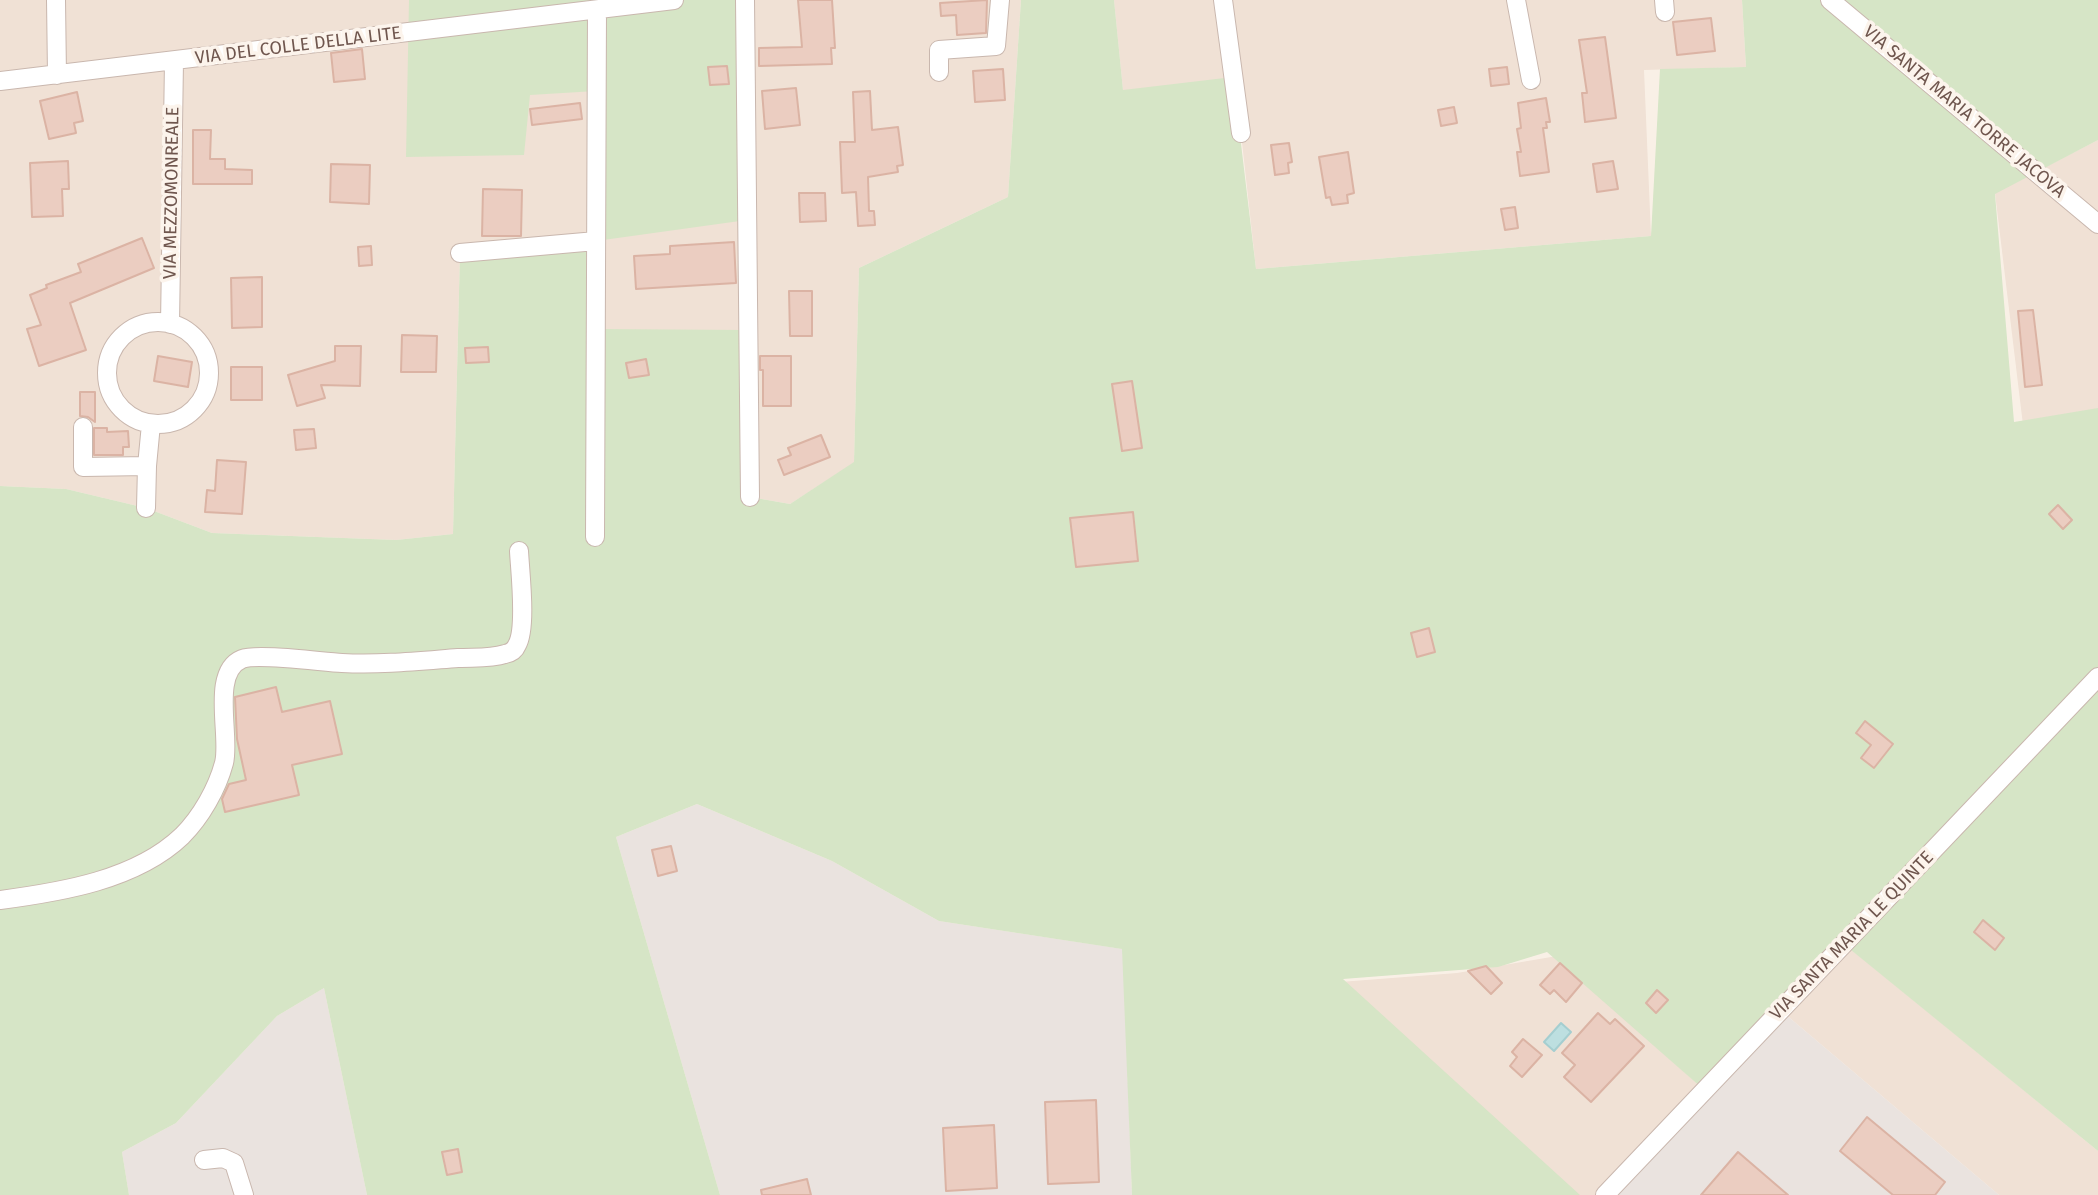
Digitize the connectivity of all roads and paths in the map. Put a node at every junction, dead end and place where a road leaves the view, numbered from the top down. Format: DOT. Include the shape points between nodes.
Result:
graph roads {
  1 [pos="56,0"];
  2 [pos="674,0"];
  3 [pos="745,0"];
  4 [pos="1000,0"];
  5 [pos="1223,0"];
  6 [pos="1516,0"];
  7 [pos="1830,0"];
  8 [pos="597,10"];
  9 [pos="174,61"];
  10 [pos="939,72"];
  11 [pos="57,75"];
  12 [pos="1531,79"];
  13 [pos="0,81"];
  14 [pos="1241,133"];
  15 [pos="2098,223"];
  16 [pos="596,241"];
  17 [pos="460,253"];
  18 [pos="170,324"];
  19 [pos="151,424"];
  20 [pos="83,428"];
  21 [pos="146,466"];
  22 [pos="750,497"];
  23 [pos="146,509"];
  24 [pos="595,537"];
  25 [pos="519,551"];
  26 [pos="2098,677"];
  27 [pos="0,900"];
  28 [pos="204,1160"];
  29 [pos="244,1195"];
  30 [pos="1605,1195"];
  1 -- 11 [label="street"];
  2 -- 8 [label="street, VIA DEL COLLE DELLA LITE"];
  3 -- 22 [label="street"];
  4 -- 10 [label="street" via="996,46 939,50"];
  5 -- 14 [label="street"];
  6 -- 12 [label="street"];
  7 -- 15 [label="street, VIA SANTA MARIA TORRE JACOVA"];
  8 -- 9 [label="street, VIA DEL COLLE DELLA LITE"];
  8 -- 16 [label="street"];
  9 -- 11 [label="street, VIA DEL COLLE DELLA LITE"];
  9 -- 18 [label="street, VIA MEZZOMONREALE"];
  11 -- 13 [label="street, VIA DEL COLLE DELLA LITE"];
  16 -- 17 [label="street"];
  16 -- 24 [label="street"];
  18 -- 19 [label="street" via="184,330 204,352 208,383 194,410 166,424"];
  18 -- 19 [label="street" via="154,322 124,335 108,364 112,396 135,419"];
  19 -- 21 [label="street"];
  20 -- 21 [label="street" via="83,467"];
  21 -- 23 [label="street"];
  25 -- 27 [label="street" via="521,636 508,654 361,664 263,658 239,661 230,669 225,684 226,749 221,773 208,802 181,836 125,871"];
  26 -- 30 [label="street, VIA SANTA MARIA LE QUINTE"];
  28 -- 29 [label="street" via="223,1158 234,1163"];
}
